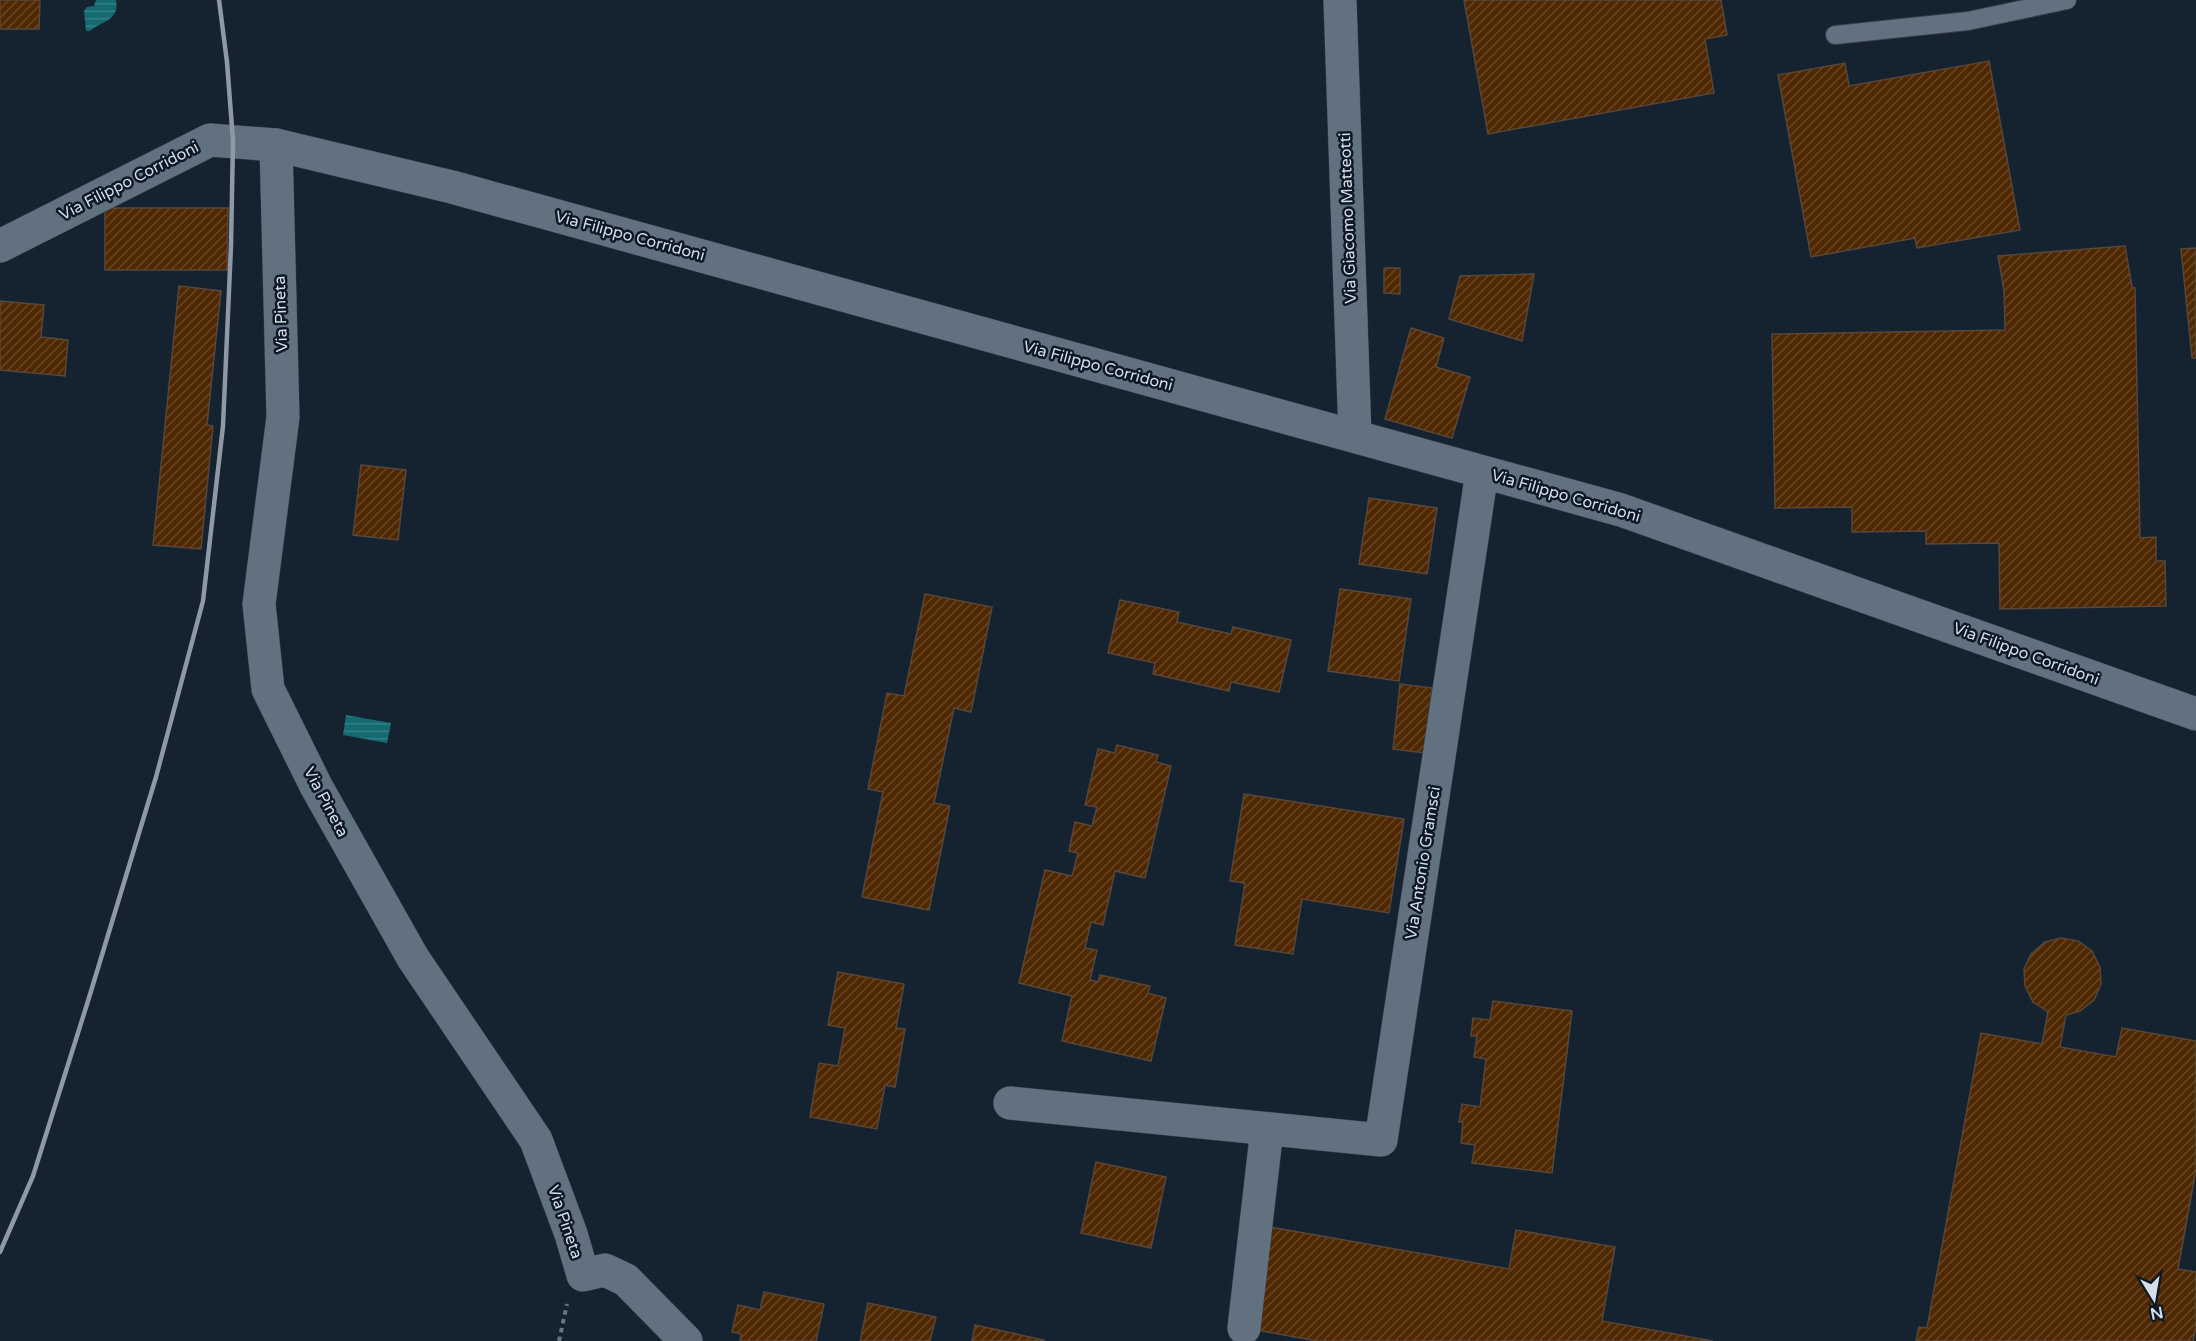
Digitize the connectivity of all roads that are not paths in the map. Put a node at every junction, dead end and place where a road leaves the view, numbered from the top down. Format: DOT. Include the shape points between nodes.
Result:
graph roads {
  1 [pos="1341,0"];
  2 [pos="2067,0"];
  3 [pos="1835,35"];
  4 [pos="276,145"];
  5 [pos="0,246"];
  6 [pos="1355,436"];
  7 [pos="1482,472"];
  8 [pos="2196,714"];
  9 [pos="1010,1103"];
  10 [pos="1267,1129"];
  11 [pos="1244,1328"];
  12 [pos="686,1341"];
  1 -- 6 [label="street, Via Giacomo Matteotti"];
  2 -- 3 [label="lane" via="1968,21"];
  4 -- 5 [label="street, Via Filippo Corridoni" via="210,141"];
  4 -- 6 [label="street, Via Filippo Corridoni" via="452,187"];
  4 -- 12 [label="street, Via Pineta" via="283,417 259,604 268,689 316,786 413,958 536,1140 582,1275 605,1270 626,1280"];
  6 -- 7 [label="street, Via Filippo Corridoni"];
  7 -- 8 [label="street, Via Filippo Corridoni" via="1621,510"];
  7 -- 10 [label="street, Via Antonio Gramsci" via="1381,1140"];
  9 -- 10 [label="street, Via Antonio Gramsci"];
  10 -- 11 [label="street"];
}
